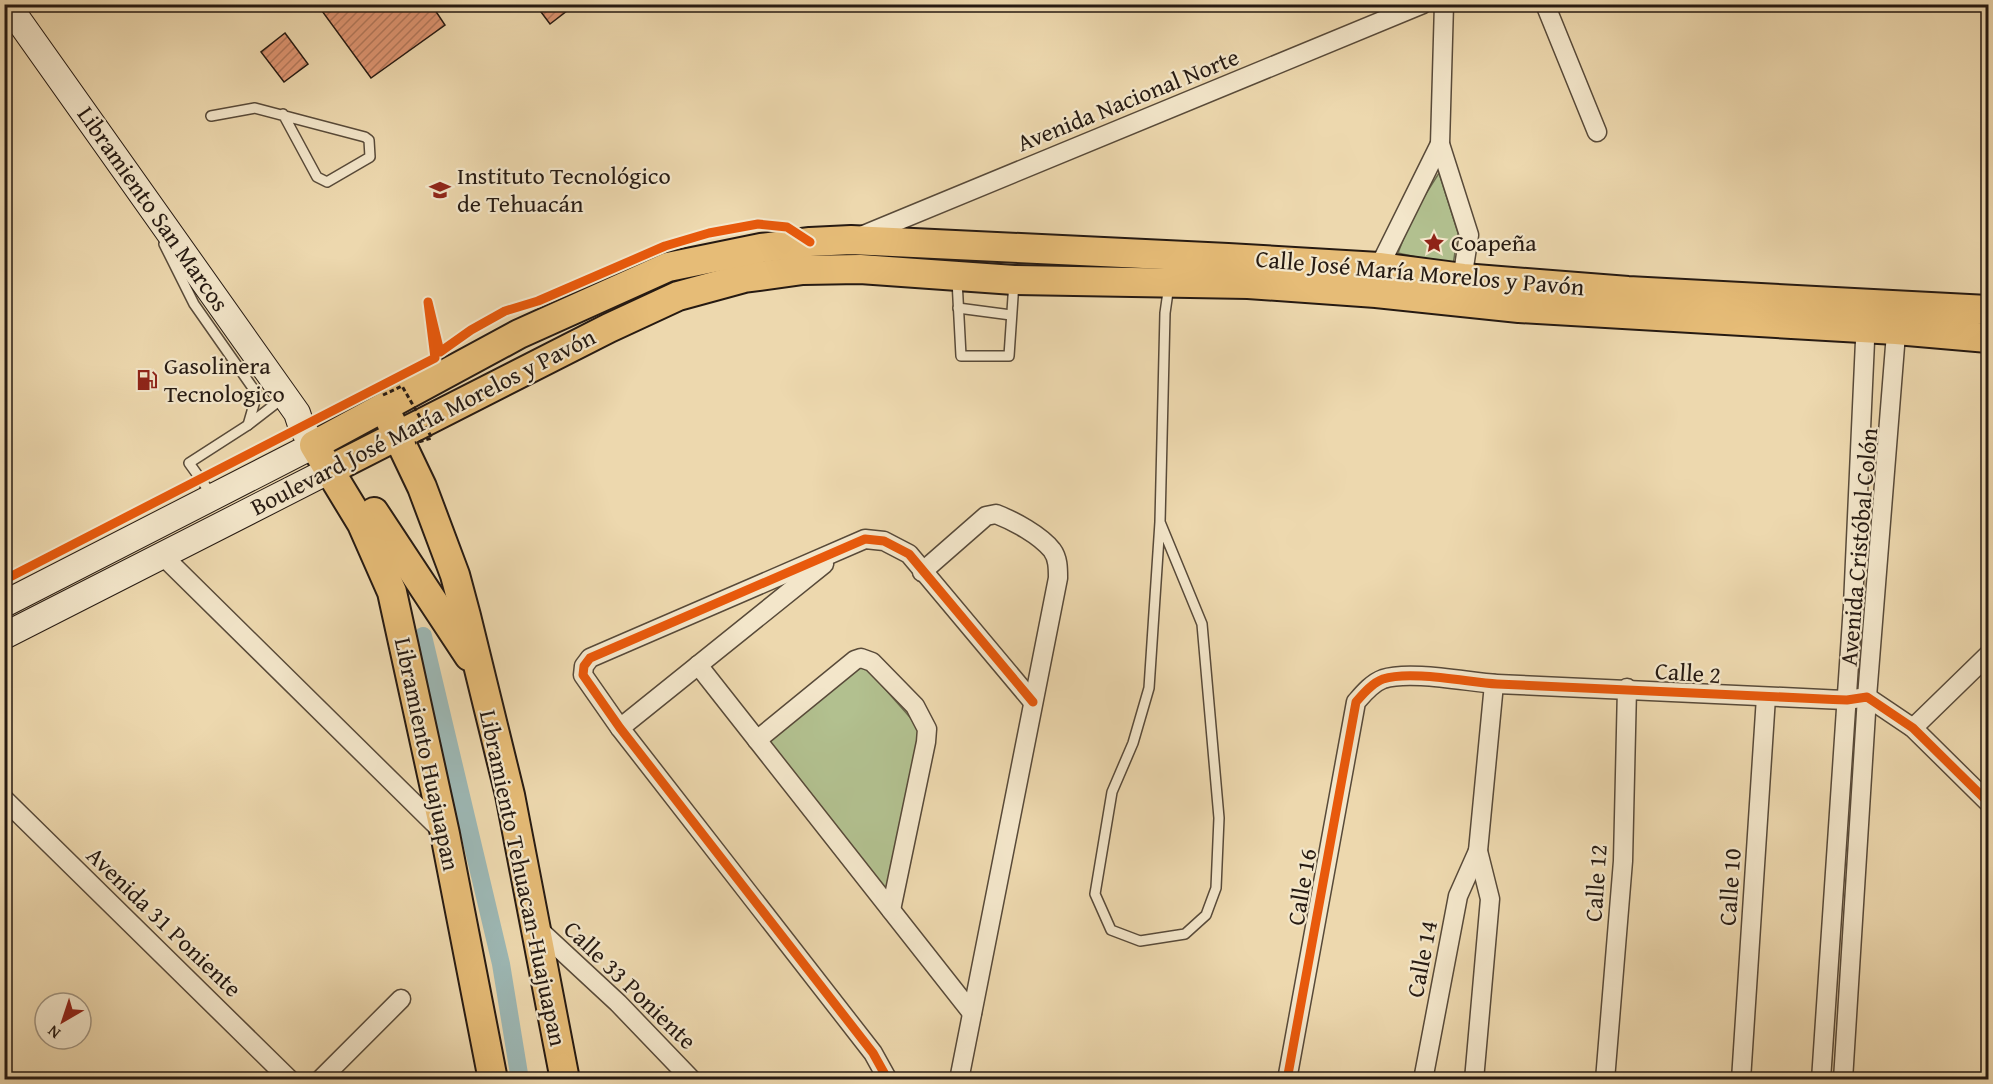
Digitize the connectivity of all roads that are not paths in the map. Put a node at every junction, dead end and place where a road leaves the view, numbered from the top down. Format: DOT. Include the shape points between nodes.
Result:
graph roads {
  1 [pos="7,4"];
  2 [pos="1423,4"];
  3 [pos="1444,4"];
  4 [pos="1545,4"];
  5 [pos="283,114"];
  6 [pos="211,116"];
  7 [pos="1597,132"];
  8 [pos="1440,144"];
  9 [pos="129,175"];
  10 [pos="851,240"];
  11 [pos="860,269"];
  12 [pos="1171,269"];
  13 [pos="957,277"];
  14 [pos="1014,280"];
  15 [pos="1377,280"];
  16 [pos="1461,290"];
  17 [pos="958,308"];
  18 [pos="1989,310"];
  19 [pos="1011,315"];
  20 [pos="1866,316"];
  21 [pos="1897,317"];
  22 [pos="1989,338"];
  23 [pos="379,397"];
  24 [pos="291,405"];
  25 [pos="248,425"];
  26 [pos="407,439"];
  27 [pos="320,441"];
  28 [pos="335,467"];
  29 [pos="214,497"];
  30 [pos="1160,522"];
  31 [pos="842,549"];
  32 [pos="162,555"];
  33 [pos="922,572"];
  34 [pos="420,582"];
  35 [pos="392,592"];
  36 [pos="4,604"];
  37 [pos="4,636"];
  38 [pos="1989,655"];
  39 [pos="698,665"];
  40 [pos="477,668"];
  41 [pos="1494,684"];
  42 [pos="1627,688"];
  43 [pos="1766,697"];
  44 [pos="1867,697"];
  45 [pos="1847,700"];
  46 [pos="1033,702"];
  47 [pos="1356,702"];
  48 [pos="620,728"];
  49 [pos="1913,728"];
  50 [pos="757,740"];
  51 [pos="4,800"];
  52 [pos="1989,802"];
  53 [pos="445,834"];
  54 [pos="1478,850"];
  55 [pos="891,910"];
  56 [pos="535,926"];
  57 [pos="1851,956"];
  58 [pos="1829,957"];
  59 [pos="401,999"];
  60 [pos="972,1013"];
  61 [pos="290,1080"];
  62 [pos="320,1080"];
  63 [pos="493,1080"];
  64 [pos="565,1080"];
  65 [pos="692,1080"];
  66 [pos="888,1080"];
  67 [pos="959,1080"];
  68 [pos="1287,1080"];
  69 [pos="1423,1080"];
  70 [pos="1474,1080"];
  71 [pos="1605,1080"];
  72 [pos="1742,1080"];
  73 [pos="1821,1080"];
  74 [pos="1843,1080"];
  1 -- 9 [label="main road, Libramiento San Marcos"];
  2 -- 10 [label="street, Avenida Nacional Norte"];
  3 -- 8 [label="street"];
  4 -- 7 [label="street"];
  5 -- 5 [label="lane" via="365,137 369,140 370,157 327,182 322,180"];
  5 -- 6 [label="lane" via="255,108"];
  8 -- 15 [label="street"];
  8 -- 16 [label="street" via="1469,234"];
  9 -- 24 [label="main road, Libramiento San Marcos"];
  9 -- 25 [label="lane" via="194,304 257,394"];
  10 -- 12 [label="main road, Calle José María Morelos y Pavón"];
  10 -- 23 [label="main road, Boulevard José María Morelos y Pavón" via="761,248 668,267"];
  11 -- 13 [label="main road, Calle José María Morelos y Pavón"];
  11 -- 26 [label="main road, Boulevard José María Morelos y Pavón" via="803,270 744,278 678,296 609,328"];
  12 -- 14 [label="main road, Calle José María Morelos y Pavón"];
  12 -- 15 [label="main road, Calle José María Morelos y Pavón"];
  12 -- 30 [label="lane" via="1165,313"];
  13 -- 14 [label="main road, Calle José María Morelos y Pavón"];
  13 -- 17 [label="lane"];
  14 -- 19 [label="lane"];
  15 -- 16 [label="main road, Calle José María Morelos y Pavón"];
  16 -- 20 [label="main road, Calle José María Morelos y Pavón" via="1628,291"];
  17 -- 19 [label="lane"];
  17 -- 19 [label="lane" via="961,356 1009,356"];
  18 -- 21 [label="main road, Calle José María Morelos y Pavón"];
  20 -- 21 [label="main road, Calle José María Morelos y Pavón"];
  20 -- 45 [label="street, Avenida Cristóbal Colón"];
  21 -- 22 [label="main road, Calle José María Morelos y Pavón"];
  21 -- 44 [label="street, Avenida Cristóbal Colón"];
  23 -- 26 [label="main road, Libramiento Tehuacan-Huajuapan"];
  23 -- 27 [label="main road, Boulevard José María Morelos y Pavón"];
  24 -- 25 [label="lane"];
  24 -- 27 [label="main road, Libramiento San Marcos" via="314,421"];
  25 -- 29 [label="lane" via="189,463"];
  26 -- 28 [label="main road, Boulevard José María Morelos y Pavón"];
  26 -- 40 [label="main road, Libramiento Tehuacan-Huajuapan" via="455,575"];
  27 -- 28 [label="main road"];
  27 -- 29 [label="main road, Boulevard José María Morelos y Pavón"];
  28 -- 32 [label="main road, Boulevard José María Morelos y Pavón"];
  28 -- 34 [label="main road"];
  28 -- 35 [label="main road, Libramiento Huajuapan"];
  29 -- 36 [label="main road, Boulevard José María Morelos y Pavón"];
  30 -- 30 [label="lane" via="1149,688 1113,792 1095,894 1111,930 1140,941 1185,934 1206,915 1216,888 1219,818 1202,624"];
  31 -- 33 [label="street" via="865,539 884,541 909,554"];
  31 -- 39 [label="street"];
  31 -- 48 [label="street" via="590,658 583,675"];
  32 -- 37 [label="main road, Boulevard José María Morelos y Pavón"];
  32 -- 53 [label="street"];
  33 -- 46 [label="street"];
  33 -- 46 [label="street" via="986,516 996,514 1053,551 1058,578"];
  34 -- 35 [label="main road"];
  34 -- 40 [label="main road"];
  35 -- 53 [label="main road, Libramiento Huajuapan"];
  38 -- 49 [label="street"];
  39 -- 48 [label="street"];
  39 -- 50 [label="street"];
  40 -- 56 [label="main road, Libramiento Tehuacan-Huajuapan" via="510,795"];
  41 -- 42 [label="street, Calle 2"];
  41 -- 47 [label="street, Calle 2" via="1398,676 1382,679"];
  41 -- 54 [label="street, Calle 14"];
  42 -- 43 [label="street, Calle 2"];
  42 -- 71 [label="street, Calle 12" via="1623,861"];
  43 -- 45 [label="street, Calle 2"];
  43 -- 72 [label="street, Calle 10"];
  44 -- 45 [label="street, Calle 2"];
  44 -- 49 [label="street"];
  44 -- 57 [label="street, Avenida Cristóbal Colón"];
  45 -- 58 [label="street, Avenida Cristóbal Colón"];
  46 -- 60 [label="street"];
  47 -- 68 [label="street, Calle 16"];
  48 -- 66 [label="street" via="873,1053"];
  49 -- 52 [label="street"];
  50 -- 55 [label="street"];
  50 -- 55 [label="street" via="861,658 872,662 915,706 927,729 926,742"];
  51 -- 61 [label="street, Avenida 31 Poniente"];
  53 -- 63 [label="main road, Libramiento Huajuapan"];
  54 -- 69 [label="street, Calle 14" via="1458,896"];
  54 -- 70 [label="street, Calle 14" via="1490,899"];
  55 -- 60 [label="street"];
  56 -- 64 [label="main road, Libramiento Tehuacan-Huajuapan"];
  56 -- 65 [label="street, Calle 33 Poniente" via="618,1003"];
  57 -- 58 [label="street"];
  57 -- 74 [label="street, Avenida Cristóbal Colón"];
  58 -- 73 [label="street, Avenida Cristóbal Colón"];
  59 -- 62 [label="street"];
  60 -- 67 [label="street"];
}
